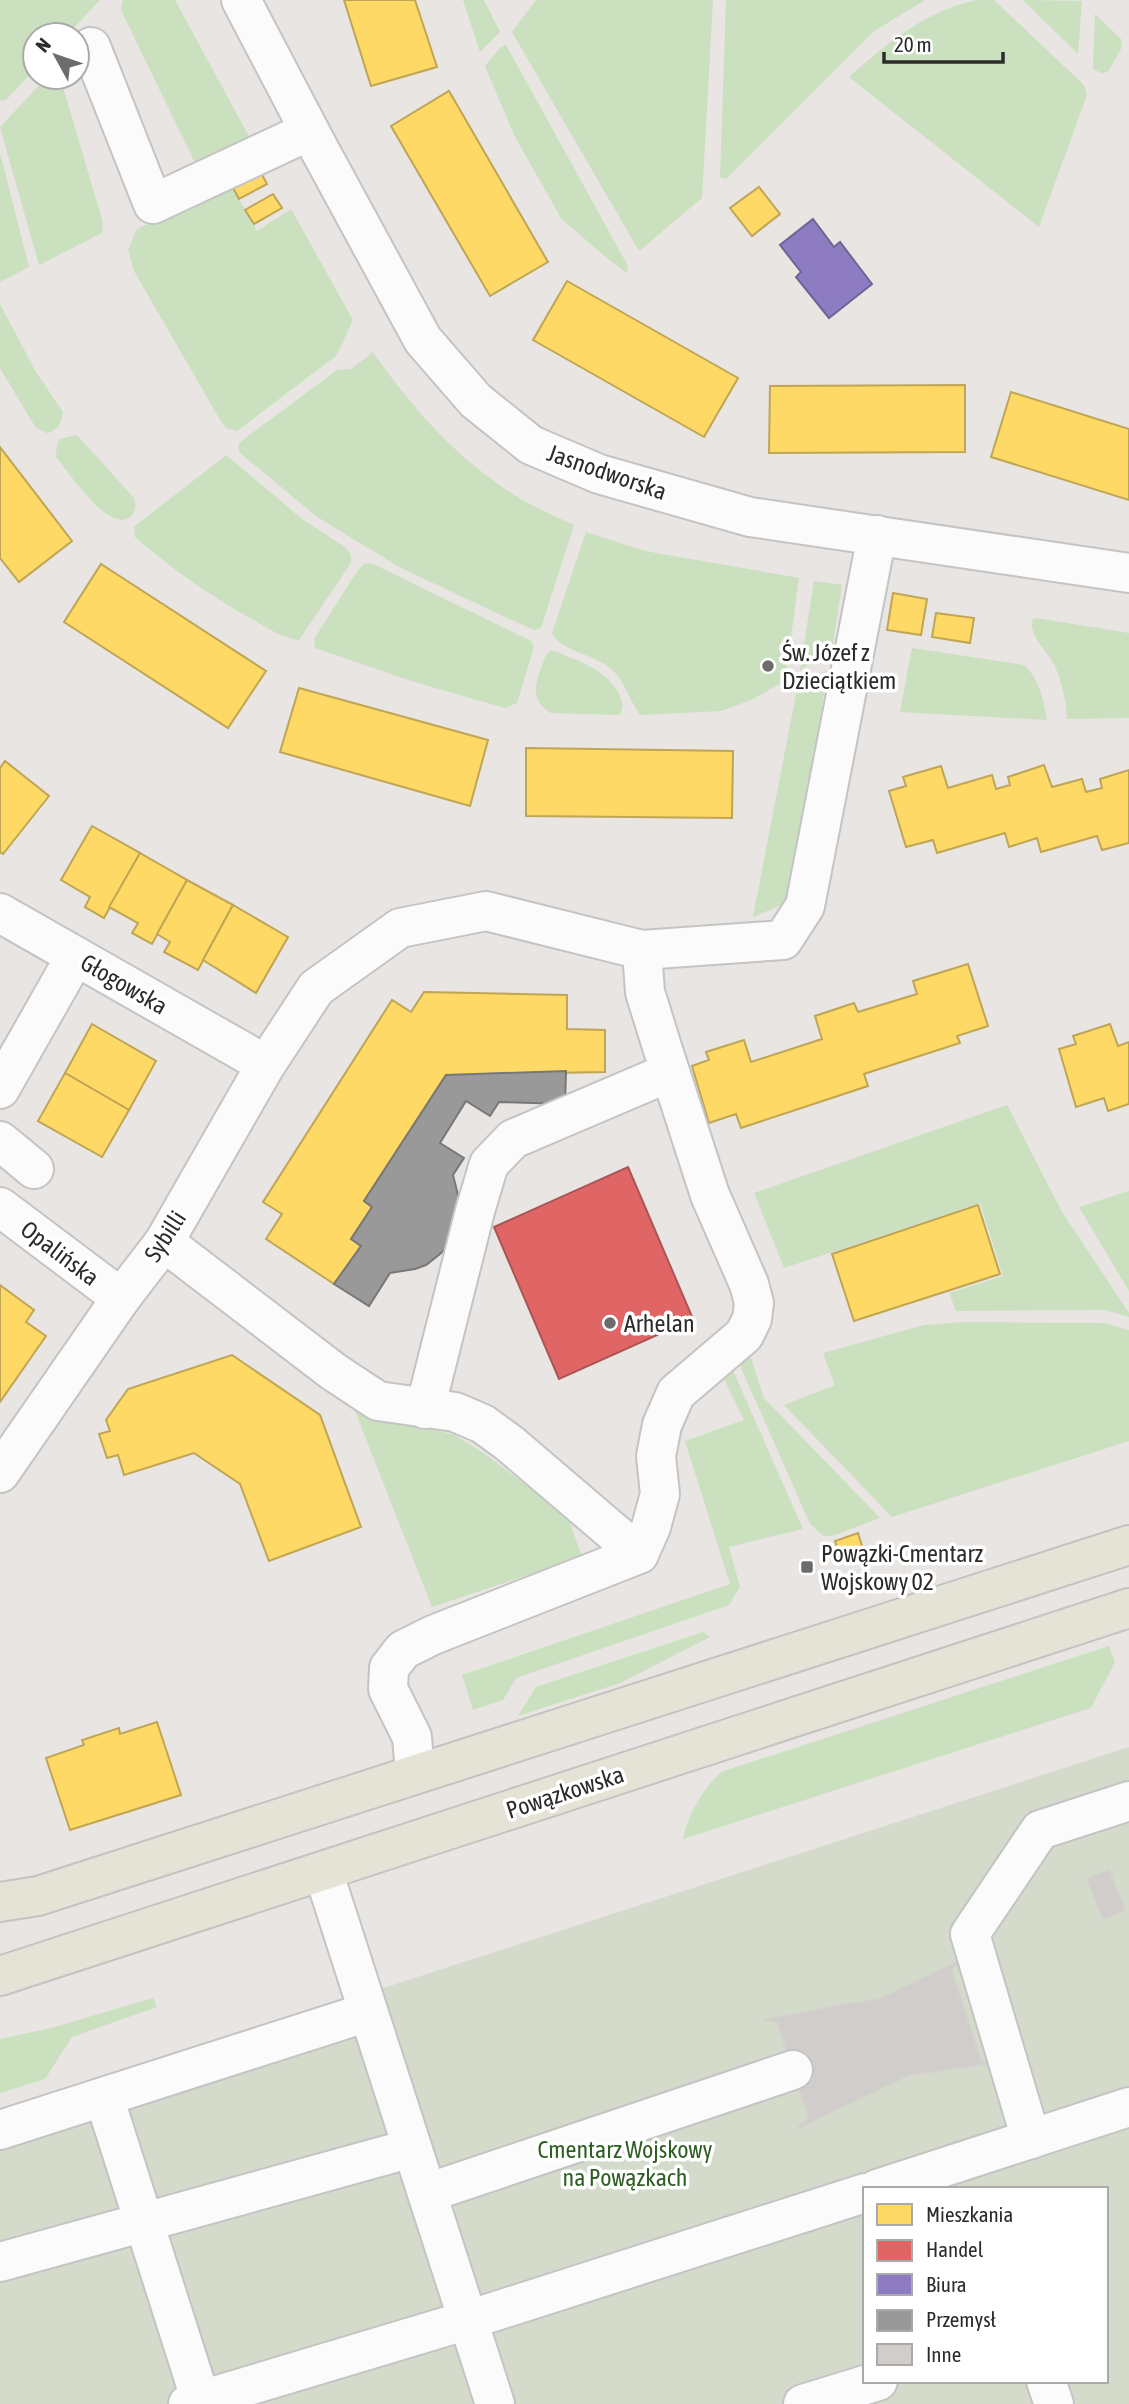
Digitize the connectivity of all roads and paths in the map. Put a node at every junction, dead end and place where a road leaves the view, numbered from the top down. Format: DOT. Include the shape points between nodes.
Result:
graph roads {
  1 [pos="241,0"];
  2 [pos="91,47"];
  3 [pos="309,131"];
  4 [pos="877,535"];
  5 [pos="1129,573"];
  6 [pos="0,913"];
  7 [pos="642,950"];
  8 [pos="75,957"];
  9 [pos="249,1055"];
  10 [pos="670,1072"];
  11 [pos="0,1089"];
  12 [pos="0,1141"];
  13 [pos="34,1169"];
  14 [pos="0,1207"];
  15 [pos="164,1242"];
  16 [pos="121,1298"];
  17 [pos="425,1409"];
  18 [pos="0,1473"];
  19 [pos="1129,1545"];
  20 [pos="639,1554"];
  21 [pos="1129,1608"];
  22 [pos="415,1773"];
  23 [pos="1129,1801"];
  24 [pos="323,1871"];
  25 [pos="0,1902"];
  26 [pos="0,1976"];
  27 [pos="366,2003"];
  28 [pos="793,2070"];
  29 [pos="104,2097"];
  30 [pos="1129,2107"];
  31 [pos="0,2130"];
  32 [pos="1031,2138"];
  33 [pos="412,2148"];
  34 [pos="972,2174"];
  35 [pos="890,2187"];
  36 [pos="427,2193"];
  37 [pos="863,2194"];
  38 [pos="144,2223"];
  39 [pos="0,2262"];
  40 [pos="468,2320"];
  41 [pos="871,2383"];
  42 [pos="1047,2383"];
  43 [pos="197,2403"];
  44 [pos="495,2404"];
  45 [pos="803,2404"];
  46 [pos="1054,2404"];
  1 -- 3 [label="street, Jasnodworska"];
  2 -- 3 [label="street" via="153,204"];
  3 -- 4 [label="street, Jasnodworska" via="423,340 476,401 531,446 599,474 750,517"];
  4 -- 5 [label="street, Jasnodworska"];
  4 -- 7 [label="street" via="806,906 783,940"];
  6 -- 8 [label="street, Głogowska"];
  7 -- 10 [label="street" via="645,992"];
  7 -- 15 [label="street, Sybilli" via="486,911 400,928 316,988 265,1066"];
  8 -- 9 [label="street, Głogowska"];
  8 -- 11 [label="street"];
  10 -- 17 [label="street" via="513,1139 489,1164"];
  10 -- 20 [label="street" via="710,1195 754,1303 744,1335 676,1393 666,1414 656,1456 660,1494"];
  12 -- 13 [label="street"];
  14 -- 16 [label="street, Opalińska"];
  15 -- 16 [label="street, Sybilli"];
  15 -- 17 [label="street" via="377,1401"];
  16 -- 18 [label="street, Sybilli"];
  17 -- 20 [label="street" via="454,1412 483,1424"];
  19 -- 22 [label="main road"];
  20 -- 22 [label="street" via="403,1650 388,1668 388,1689 412,1737"];
  21 -- 24 [label="main road, Powązkowska"];
  22 -- 25 [label="main road" via="38,1896"];
  23 -- 32 [label="street" via="1040,1830 970,1934"];
  24 -- 26 [label="main road, Powązkowska"];
  24 -- 27 [label="street"];
  27 -- 29 [label="street"];
  27 -- 33 [label="street"];
  28 -- 36 [label="street"];
  29 -- 31 [label="street"];
  29 -- 38 [label="street"];
  30 -- 32 [label="street"];
  32 -- 34 [label="street"];
  33 -- 36 [label="street"];
  33 -- 38 [label="street"];
  34 -- 35 [label="street"];
  36 -- 40 [label="street"];
  37 -- 40 [label="street"];
  38 -- 39 [label="street"];
  38 -- 43 [label="street"];
  40 -- 43 [label="street"];
  40 -- 44 [label="street"];
  41 -- 45 [label="street"];
  42 -- 46 [label="street"];
}
